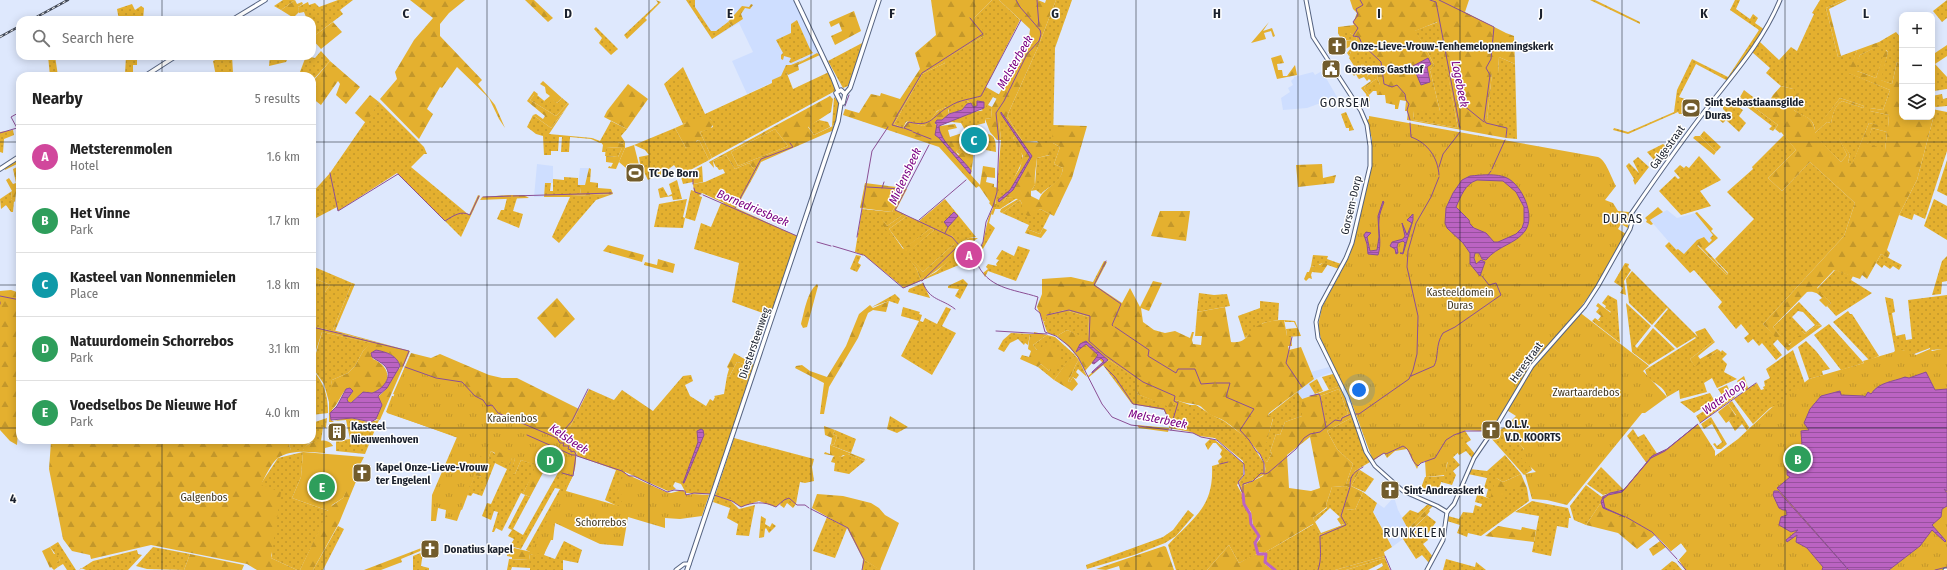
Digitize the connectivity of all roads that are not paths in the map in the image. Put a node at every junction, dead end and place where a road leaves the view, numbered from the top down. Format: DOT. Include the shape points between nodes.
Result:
graph roads {
  1 [pos="263,0"];
  2 [pos="796,0"];
  3 [pos="879,0"];
  4 [pos="1306,0"];
  5 [pos="1780,0"];
  6 [pos="239,16"];
  7 [pos="170,60"];
  8 [pos="151,72"];
  9 [pos="842,91"];
  10 [pos="841,99"];
  11 [pos="16,159"];
  12 [pos="0,169"];
  13 [pos="1630,229"];
  14 [pos="1447,512"];
  15 [pos="689,564"];
  16 [pos="676,570"];
  17 [pos="687,570"];
  18 [pos="1427,570"];
  1 -- 6 [label="main road"];
  2 -- 9 [label="main road" via="833,78"];
  3 -- 9 [label="main road" via="850,88"];
  4 -- 14 [label="street, Gorsem-Dorp" via="1310,27 1316,41 1361,111 1370,141 1370,166 1352,243 1320,306 1316,322 1320,346 1343,389 1368,456 1383,475 1406,493"];
  5 -- 13 [label="street, Galgestraat" via="1762,38 1631,214"];
  7 -- 8 [label="main road"];
  9 -- 10 [label="main road"];
  9 -- 10 [label="main road" via="836,95"];
  10 -- 15 [label="main road, Diestersteenweg" via="838,122"];
  11 -- 12 [label="main road"];
  13 -- 14 [label="street, Herestraat" via="1588,301 1527,373 1474,458 1454,504"];
  14 -- 18 [label="street" via="1443,540"];
  15 -- 16 [label="street" via="684,564"];
  15 -- 17 [label="main road, Diestersteenweg"];
}
